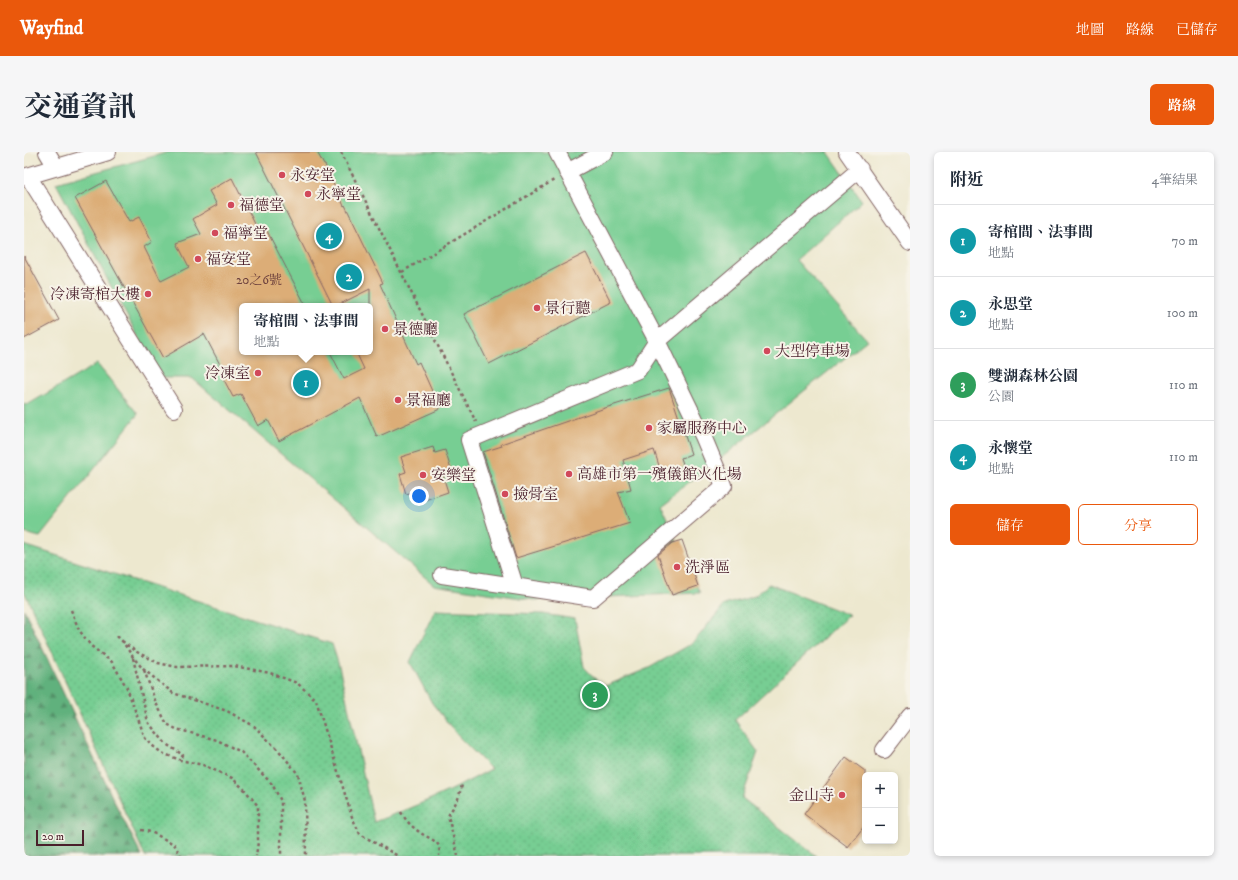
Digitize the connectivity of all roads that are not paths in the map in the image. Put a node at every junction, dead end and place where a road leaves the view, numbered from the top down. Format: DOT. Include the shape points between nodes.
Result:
graph roads {
  1 [pos="47,152"];
  2 [pos="108,152"];
  3 [pos="557,152"];
  4 [pos="605,152"];
  5 [pos="847,152"];
  6 [pos="56,167"];
  7 [pos="860,169"];
  8 [pos="567,172"];
  9 [pos="26,177"];
  10 [pos="910,243"];
  11 [pos="657,341"];
  12 [pos="174,408"];
  13 [pos="442,575"];
  14 [pos="515,586"];
  15 [pos="910,716"];
  16 [pos="884,750"];
  1 -- 6 [label="street"];
  2 -- 6 [label="street"];
  3 -- 8 [label="street"];
  4 -- 8 [label="street"];
  5 -- 7 [label="street"];
  6 -- 9 [label="street"];
  7 -- 10 [label="street"];
  7 -- 11 [label="street"];
  8 -- 11 [label="street"];
  9 -- 12 [label="street"];
  11 -- 14 [label="street" via="638,370 469,440"];
  11 -- 14 [label="street" via="724,486 592,598"];
  13 -- 14 [label="street"];
  15 -- 16 [label="street"];
}
